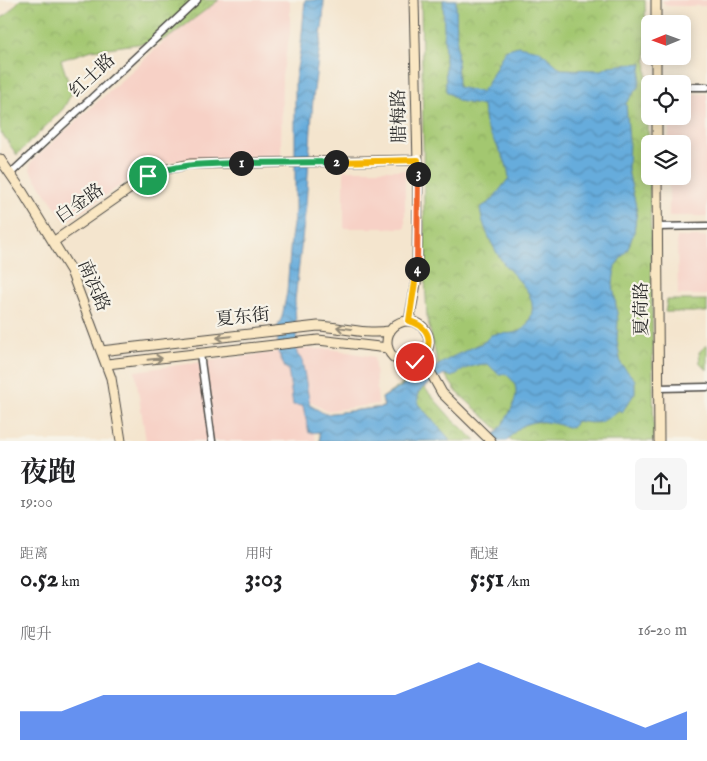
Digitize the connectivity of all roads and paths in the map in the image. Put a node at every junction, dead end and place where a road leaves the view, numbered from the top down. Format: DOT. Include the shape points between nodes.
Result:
graph roads {
  1 [pos="197,0"];
  2 [pos="414,0"];
  3 [pos="656,0"];
  4 [pos="656,15"];
  5 [pos="691,87"];
  6 [pos="707,87"];
  7 [pos="0,159"];
  8 [pos="418,160"];
  9 [pos="10,174"];
  10 [pos="657,185"];
  11 [pos="707,226"];
  12 [pos="658,227"];
  13 [pos="53,242"];
  14 [pos="409,321"];
  15 [pos="388,332"];
  16 [pos="388,348"];
  17 [pos="102,351"];
  18 [pos="200,354"];
  19 [pos="422,357"];
  20 [pos="107,364"];
  21 [pos="707,387"];
  22 [pos="659,388"];
  23 [pos="490,439"];
  24 [pos="121,441"];
  25 [pos="212,441"];
  26 [pos="659,441"];
  1 -- 9 [label="street, 红士路"];
  2 -- 8 [label="street, 腊梅路"];
  3 -- 4 [label="street"];
  5 -- 6 [label="street"];
  7 -- 9 [label="street, 南浜路"];
  8 -- 13 [label="street, 白金路" via="190,164 163,170 148,176"];
  8 -- 14 [label="street, 腊梅路" via="417,278"];
  9 -- 13 [label="street, 南浜路"];
  10 -- 12 [label="street, 夏荷路"];
  11 -- 12 [label="street"];
  12 -- 22 [label="street, 夏荷路"];
  13 -- 17 [label="street, 南浜路" via="70,271"];
  14 -- 15 [label="street" via="401,322"];
  14 -- 19 [label="street" via="417,323 428,335 427,351"];
  15 -- 16 [label="street"];
  15 -- 17 [label="street, 夏东街, one-way" via="367,333 331,326 300,328"];
  16 -- 18 [label="street, 夏东街" via="331,341"];
  16 -- 19 [label="street" via="398,361 415,362"];
  17 -- 20 [label="street, 南浜路"];
  20 -- 18 [label="street, 夏东街, one-way"];
  18 -- 25 [label="street"];
  19 -- 23 [label="street" via="442,393"];
  20 -- 24 [label="street, 南浜路"];
  21 -- 22 [label="street"];
  22 -- 26 [label="street, 夏荷路"];
}
